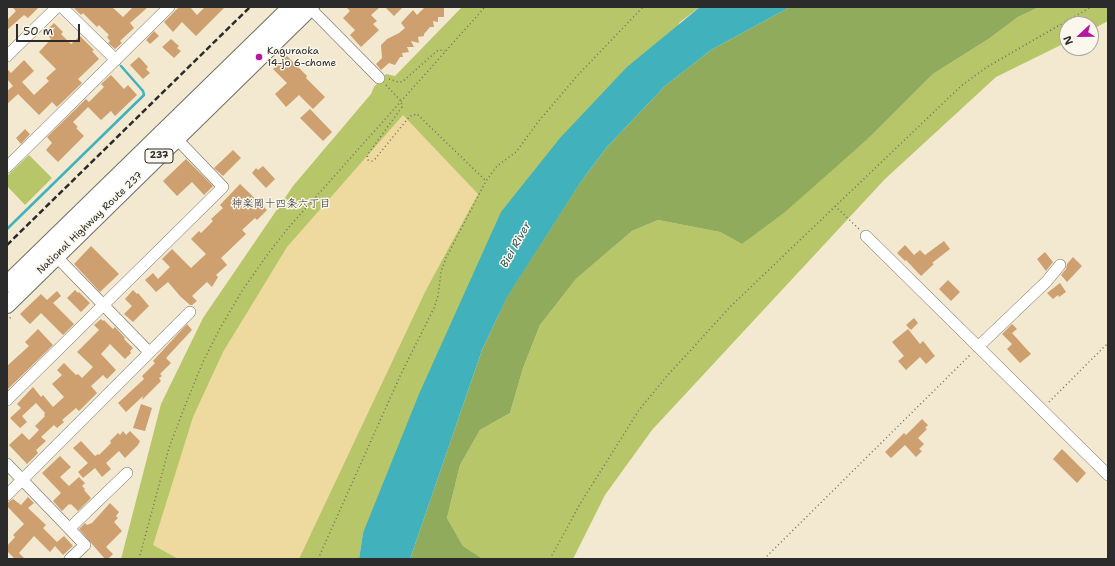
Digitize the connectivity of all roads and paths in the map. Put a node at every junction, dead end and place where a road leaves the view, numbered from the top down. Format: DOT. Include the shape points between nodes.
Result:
graph roads {
  1 [pos="57,7"];
  2 [pos="62,7"];
  3 [pos="169,7"];
  4 [pos="291,7"];
  5 [pos="310,7"];
  6 [pos="485,7"];
  7 [pos="643,7"];
  8 [pos="1091,7"];
  9 [pos="445,51"];
  10 [pos="7,56"];
  11 [pos="116,60"];
  12 [pos="379,78"];
  13 [pos="401,101"];
  14 [pos="172,134"];
  15 [pos="7,167"];
  16 [pos="486,181"];
  17 [pos="835,206"];
  18 [pos="866,236"];
  19 [pos="51,251"];
  20 [pos="1060,265"];
  21 [pos="7,284"];
  22 [pos="7,305"];
  23 [pos="103,305"];
  24 [pos="190,312"];
  25 [pos="1108,343"];
  26 [pos="978,347"];
  27 [pos="149,352"];
  28 [pos="7,400"];
  29 [pos="1042,409"];
  30 [pos="7,464"];
  31 [pos="127,473"];
  32 [pos="1108,475"];
  33 [pos="23,480"];
  34 [pos="7,495"];
  35 [pos="70,528"];
  36 [pos="70,559"];
  37 [pos="139,559"];
  38 [pos="318,559"];
  39 [pos="550,559"];
  40 [pos="764,559"];
  1 -- 10 [label="street"];
  2 -- 11 [label="street"];
  3 -- 11 [label="street"];
  4 -- 14 [label="highway, National Highway Route 237 / 237"];
  5 -- 12 [label="street"];
  5 -- 14 [label="highway, National Highway Route 237 / 237"];
  6 -- 9 [label="path"];
  7 -- 16 [label="path" via="576,76 516,152 497,166"];
  8 -- 17 [label="path" via="987,67 961,86"];
  9 -- 12 [label="path" via="437,51 402,82"];
  9 -- 13 [label="path"];
  11 -- 15 [label="street"];
  12 -- 13 [label="path"];
  13 -- 16 [label="path" via="401,109 368,154 368,160 375,159 410,116 416,114"];
  13 -- 37 [label="path" via="289,227 267,255 219,330 202,364 169,448"];
  14 -- 19 [label="highway, National Highway Route 237 / 237"];
  14 -- 23 [label="street" via="224,187"];
  16 -- 38 [label="path" via="446,258 434,308 401,374"];
  17 -- 18 [label="path"];
  17 -- 39 [label="path" via="731,306 639,410 580,504"];
  18 -- 26 [label="street"];
  19 -- 21 [label="highway, National Highway Route 237 / 237"];
  19 -- 22 [label="highway, National Highway Route 237 / 237"];
  19 -- 23 [label="street"];
  20 -- 26 [label="street" via="1047,281"];
  23 -- 27 [label="street"];
  23 -- 28 [label="street"];
  24 -- 27 [label="street"];
  25 -- 29 [label="path"];
  26 -- 29 [label="street"];
  26 -- 40 [label="path"];
  27 -- 33 [label="street"];
  29 -- 32 [label="street"];
  30 -- 33 [label="street"];
  31 -- 35 [label="street"];
  33 -- 34 [label="street"];
  33 -- 35 [label="street"];
  35 -- 36 [label="street" via="85,544"];
}
